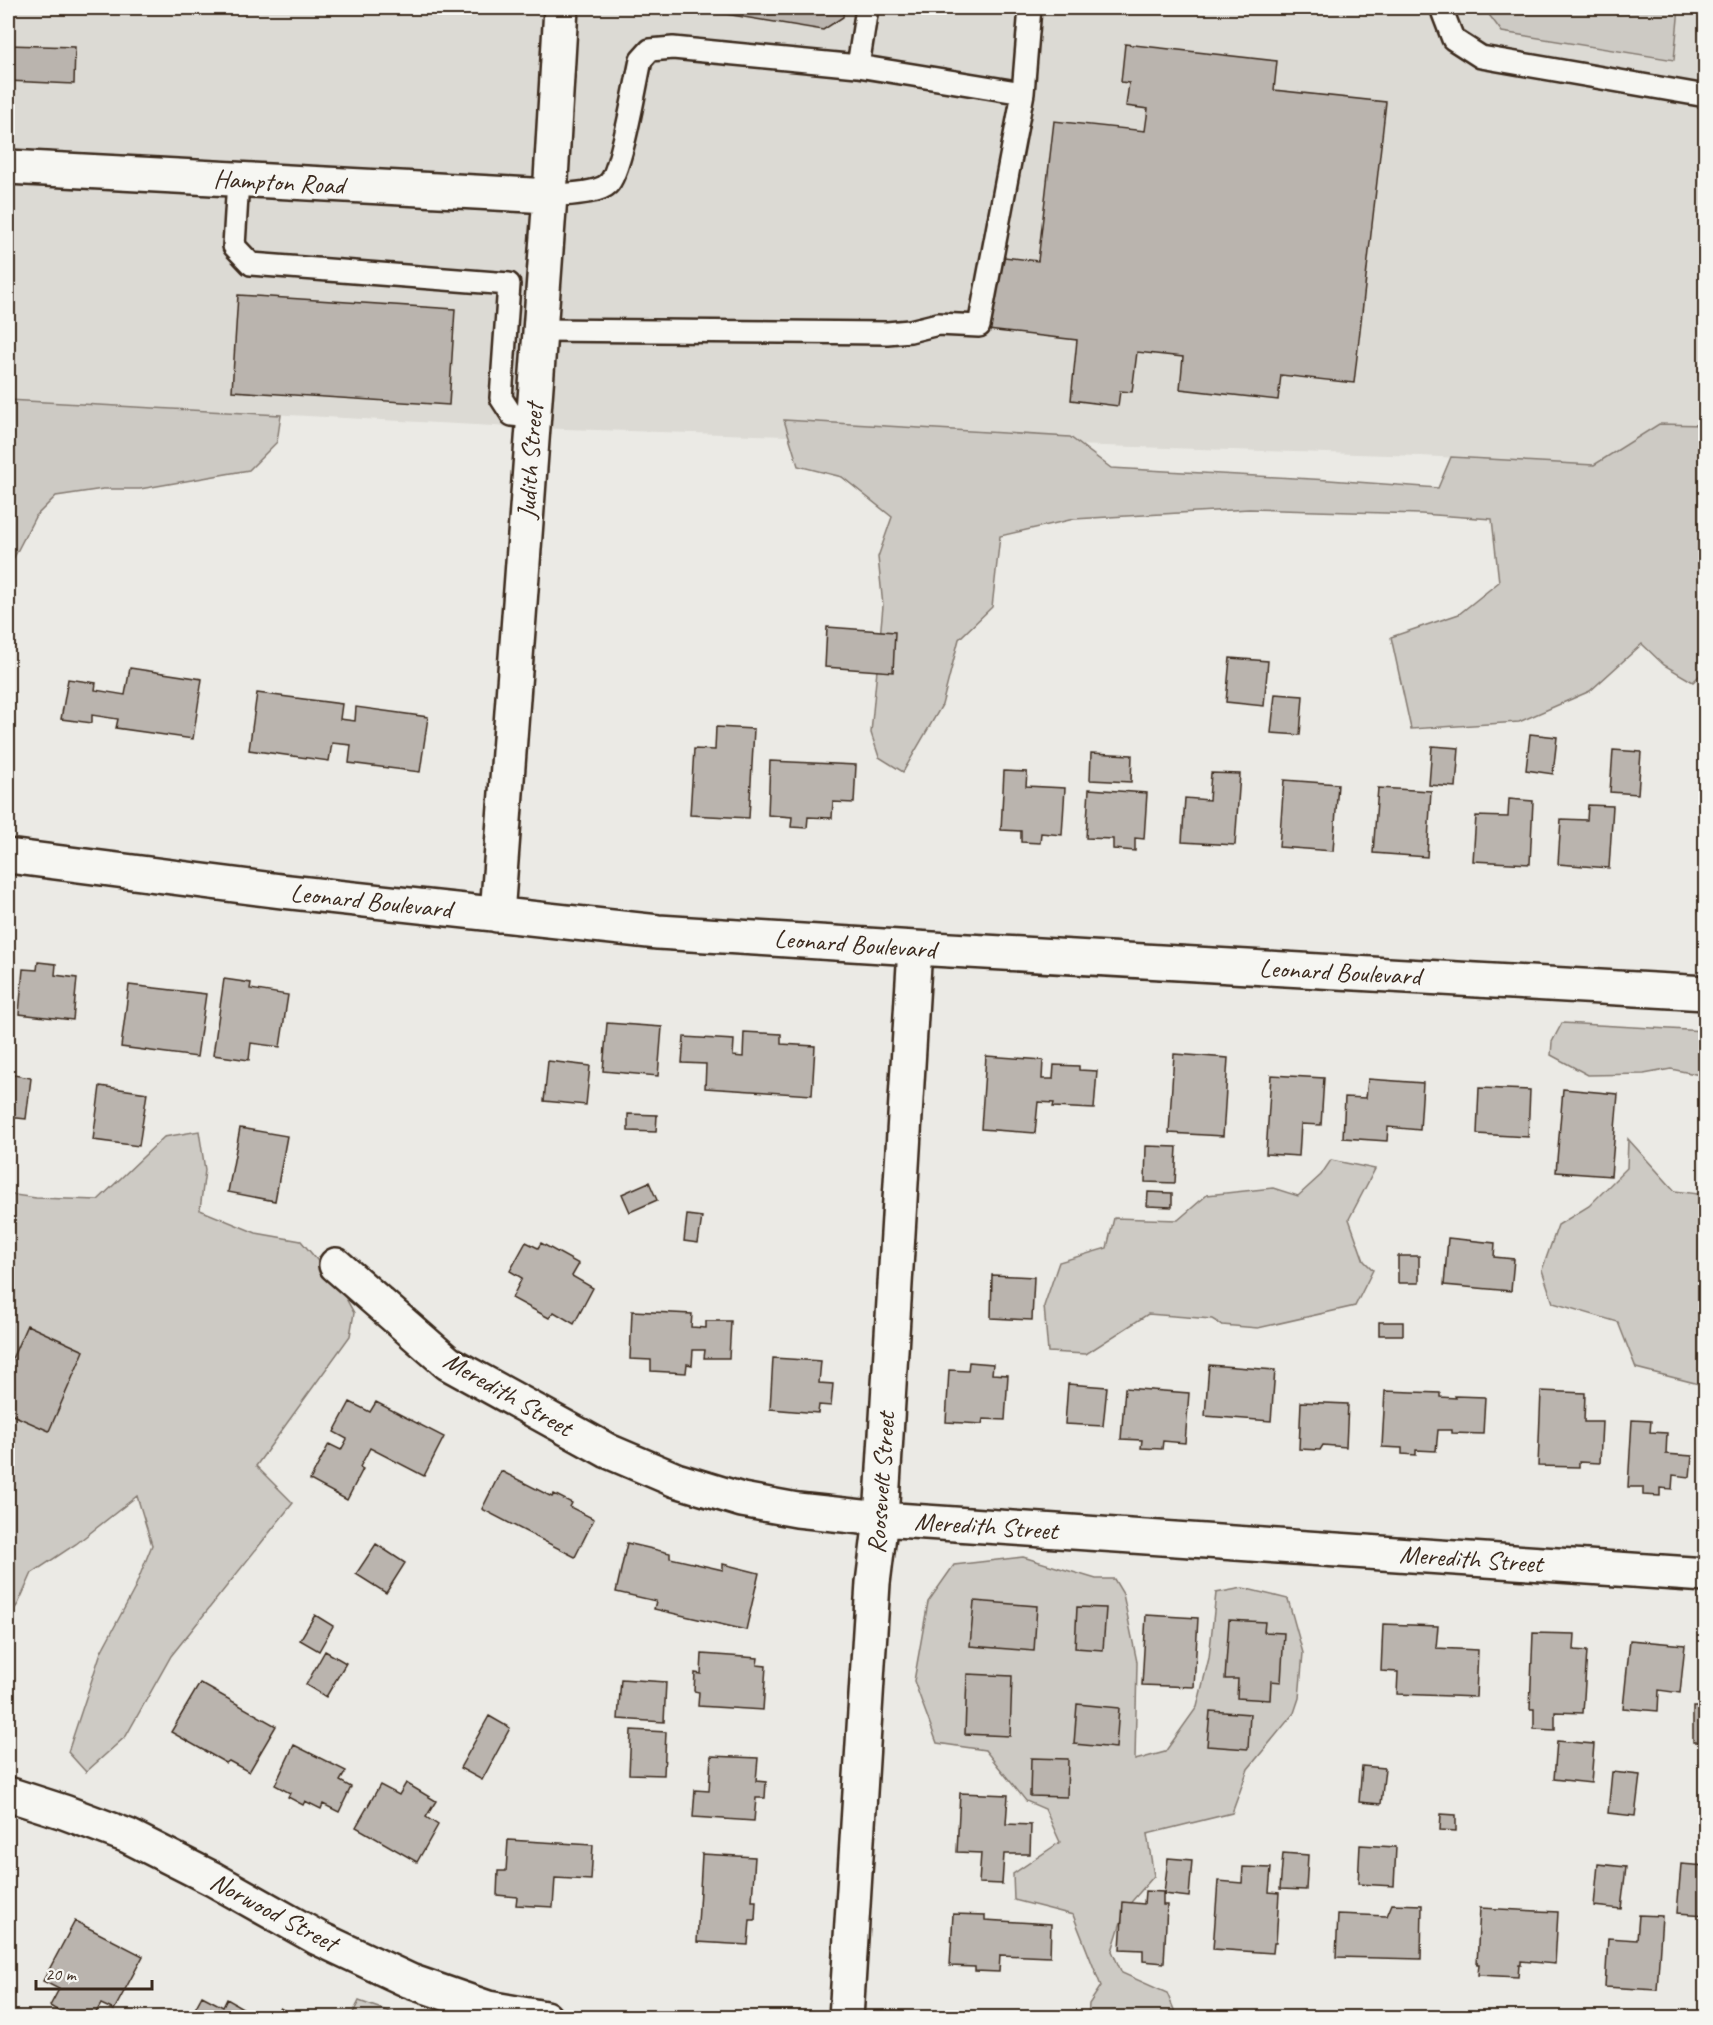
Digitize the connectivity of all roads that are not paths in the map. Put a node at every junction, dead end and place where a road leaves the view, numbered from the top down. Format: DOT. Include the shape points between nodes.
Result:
graph roads {
  1 [pos="561,8"];
  2 [pos="867,8"];
  3 [pos="1030,8"];
  4 [pos="1443,8"];
  5 [pos="858,66"];
  6 [pos="1023,93"];
  7 [pos="1706,96"];
  8 [pos="8,167"];
  9 [pos="238,180"];
  10 [pos="550,196"];
  11 [pos="509,284"];
  12 [pos="543,285"];
  13 [pos="540,330"];
  14 [pos="533,417"];
  15 [pos="8,856"];
  16 [pos="497,915"];
  17 [pos="915,948"];
  18 [pos="1706,993"];
  19 [pos="336,1265"];
  20 [pos="881,1519"];
  21 [pos="1706,1575"];
  22 [pos="8,1794"];
  23 [pos="545,2018"];
  24 [pos="846,2018"];
  1 -- 10 [label="street, Judith Street"];
  2 -- 5 [label="lane"];
  3 -- 6 [label="lane"];
  4 -- 7 [label="lane" via="1453,39 1481,57"];
  5 -- 6 [label="lane"];
  5 -- 10 [label="lane" via="673,48 651,50 641,60 618,166 609,184 599,190"];
  6 -- 13 [label="lane" via="979,326 938,324 886,333"];
  8 -- 9 [label="street, Hampton Road"];
  9 -- 10 [label="street, Hampton Road"];
  9 -- 11 [label="lane" via="234,246 251,264"];
  10 -- 12 [label="street, Judith Street"];
  11 -- 12 [label="lane"];
  11 -- 14 [label="lane" via="501,398 512,415"];
  12 -- 13 [label="street, Judith Street"];
  13 -- 14 [label="street, Judith Street"];
  14 -- 16 [label="street, Judith Street"];
  15 -- 16 [label="street, Leonard Boulevard"];
  16 -- 17 [label="street, Leonard Boulevard" via="658,932"];
  17 -- 18 [label="street, Leonard Boulevard"];
  17 -- 20 [label="street, Roosevelt Street"];
  19 -- 20 [label="street, Meredith Street" via="448,1363 608,1451 676,1480 742,1500"];
  20 -- 21 [label="street, Meredith Street"];
  20 -- 24 [label="street, Roosevelt Street" via="873,1583"];
  22 -- 23 [label="street, Norwood Street" via="128,1836 318,1938 410,1981 488,2008"];
}
